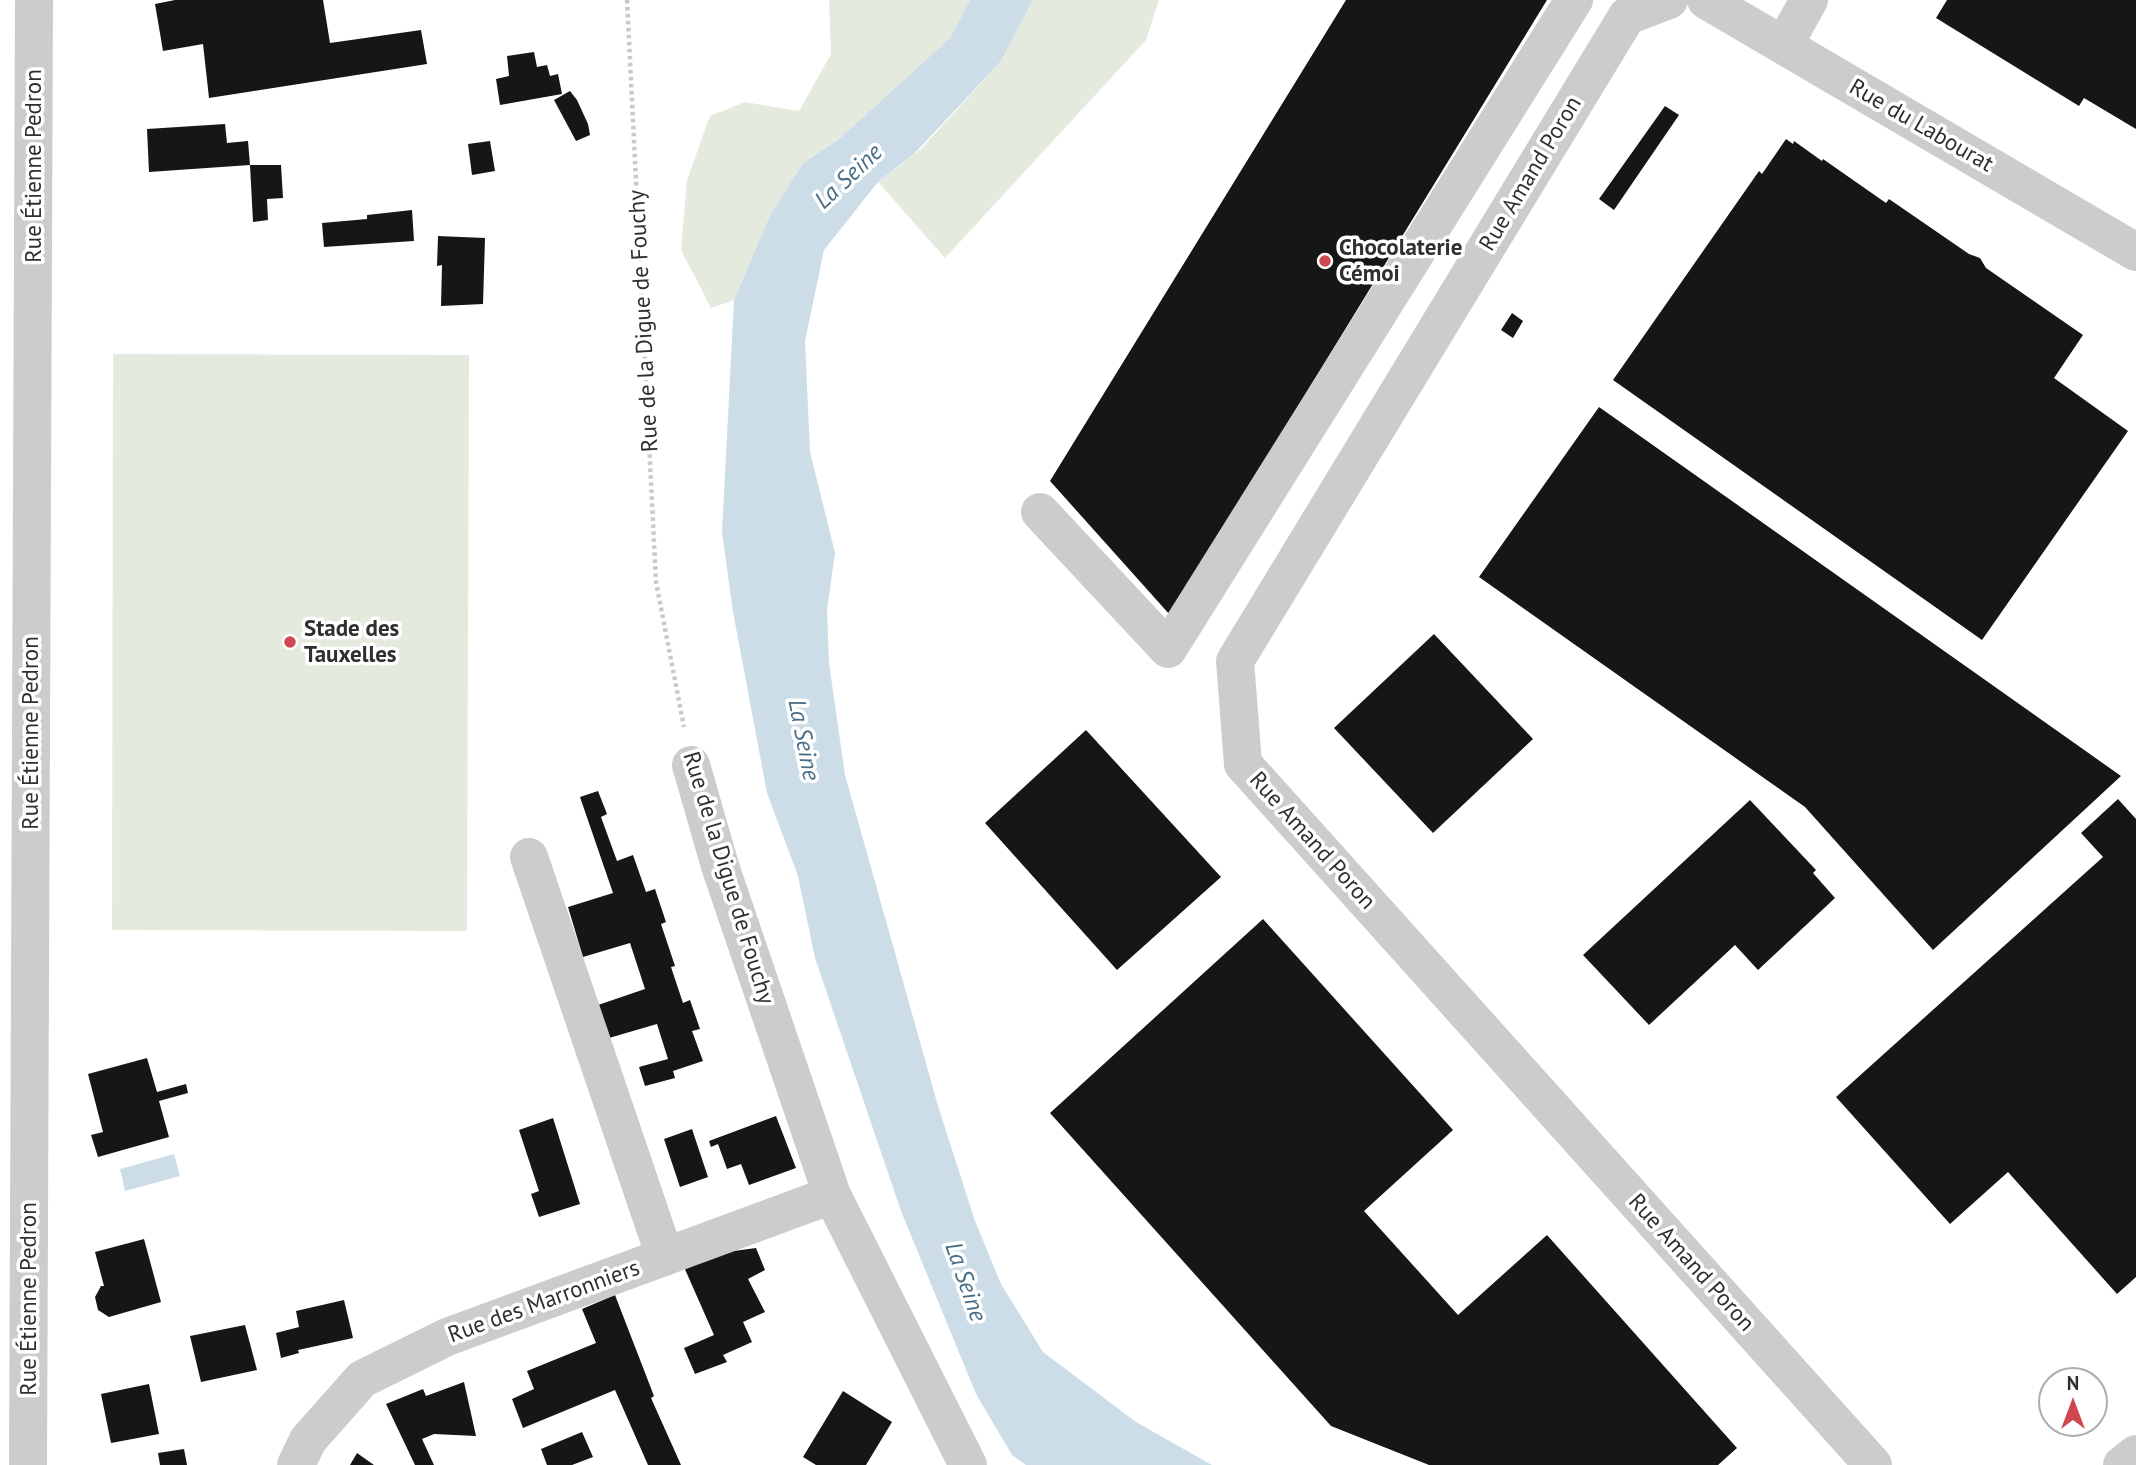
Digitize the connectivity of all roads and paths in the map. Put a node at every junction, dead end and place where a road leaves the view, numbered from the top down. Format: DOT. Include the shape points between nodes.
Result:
graph roads {
  1 [pos="34,0"];
  2 [pos="627,0"];
  3 [pos="1574,0"];
  4 [pos="1670,0"];
  5 [pos="1706,0"];
  6 [pos="1809,0"];
  7 [pos="1784,45"];
  8 [pos="2136,252"];
  9 [pos="1040,512"];
  10 [pos="691,765"];
  11 [pos="529,857"];
  12 [pos="832,1195"];
  13 [pos="665,1257"];
  14 [pos="14,1310"];
  15 [pos="14,1428"];
  16 [pos="2136,1454"];
  17 [pos="28,1465"];
  18 [pos="296,1465"];
  19 [pos="968,1465"];
  20 [pos="1873,1465"];
  21 [pos="2122,1465"];
  1 -- 14 [label="street, Rue Étienne Pedron"];
  2 -- 10 [label="path, Rue de la Digue de Fouchy" via="656,582"];
  3 -- 9 [label="street" via="1168,649"];
  4 -- 20 [label="street, Rue Amand Poron" via="1627,16 1235,661 1243,764"];
  5 -- 7 [label="street, Rue du Labourat"];
  6 -- 7 [label="street"];
  7 -- 8 [label="street, Rue du Labourat"];
  10 -- 12 [label="street, Rue de la Digue de Fouchy" via="720,866"];
  11 -- 13 [label="street"];
  12 -- 13 [label="street, Rue des Marronniers"];
  12 -- 19 [label="street, Rue de la Digue de Fouchy"];
  13 -- 18 [label="street, Rue des Marronniers" via="447,1337 362,1379 308,1440"];
  14 -- 15 [label="street, Rue Étienne Pedron"];
  15 -- 17 [label="street, Rue Étienne Pedron"];
  16 -- 21 [label="street"];
}
